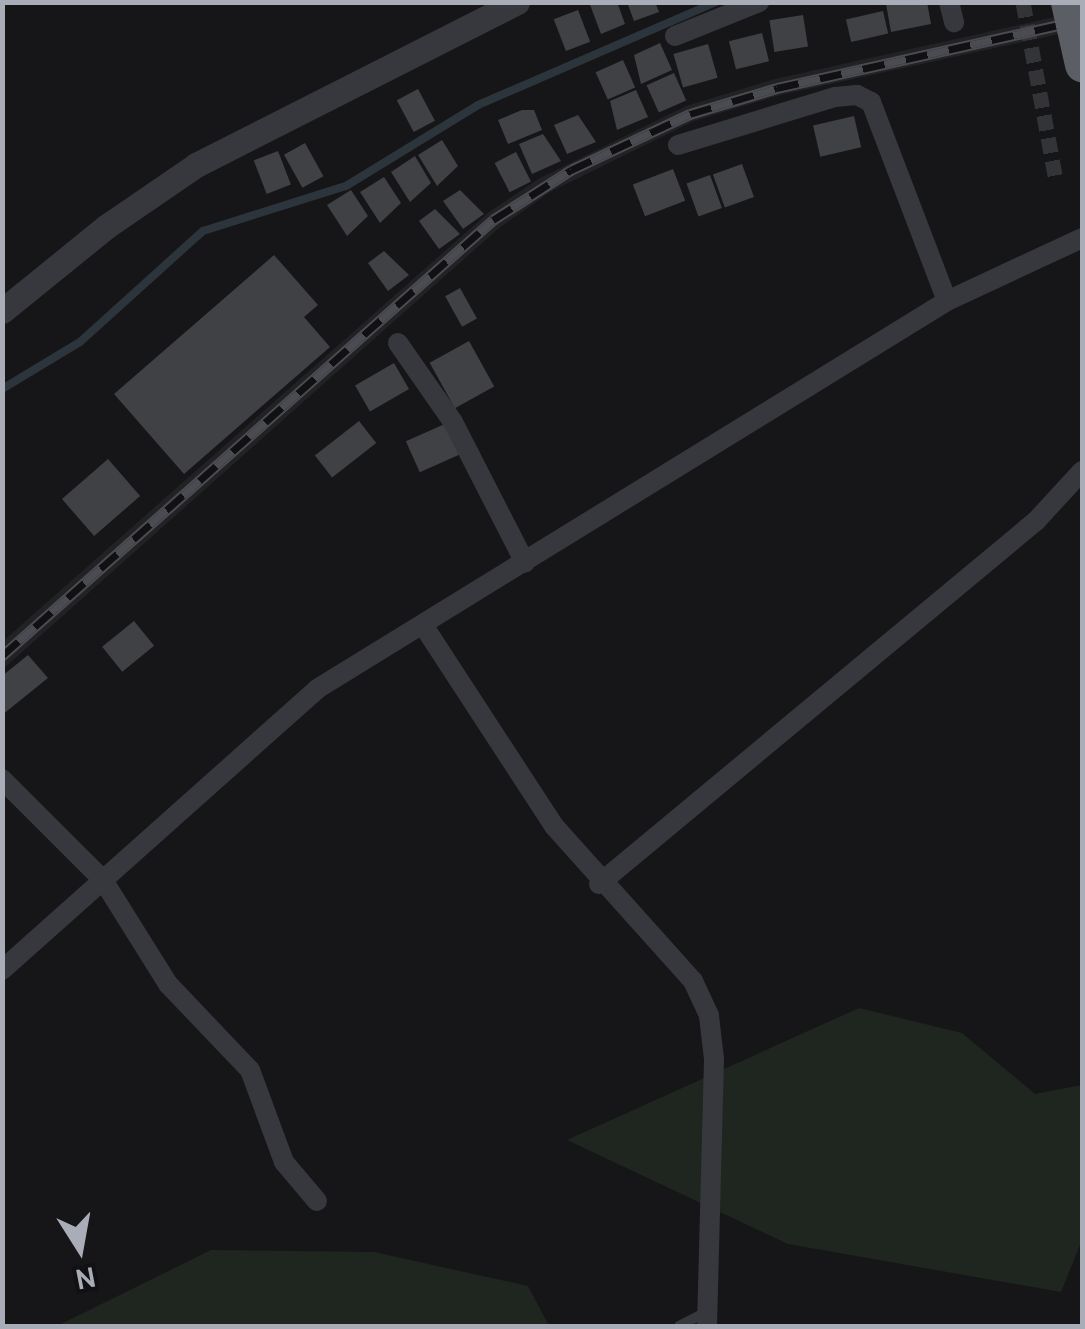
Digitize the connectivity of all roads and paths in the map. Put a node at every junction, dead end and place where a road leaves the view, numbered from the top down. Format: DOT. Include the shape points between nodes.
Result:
graph roads {
  1 [pos="516,2"];
  2 [pos="759,2"];
  3 [pos="1068,2"];
  4 [pos="675,36"];
  5 [pos="1082,64"];
  6 [pos="678,145"];
  7 [pos="1082,238"];
  8 [pos="947,300"];
  9 [pos="2,311"];
  10 [pos="398,343"];
  11 [pos="1082,471"];
  12 [pos="525,563"];
  13 [pos="422,625"];
  14 [pos="2,780"];
  15 [pos="103,880"];
  16 [pos="599,884"];
  17 [pos="2,970"];
  18 [pos="317,1200"];
  19 [pos="705,1320"];
  20 [pos="678,1326"];
  1 -- 9 [label="street" via="196,165"];
  2 -- 4 [label="street"];
  3 -- 5 [label="highway, bridge"];
  6 -- 8 [label="street" via="835,97 857,94 871,102"];
  7 -- 8 [label="street"];
  8 -- 12 [label="street"];
  10 -- 12 [label="street" via="453,422"];
  11 -- 16 [label="street" via="1036,521"];
  12 -- 13 [label="street"];
  13 -- 15 [label="street" via="260,733"];
  13 -- 16 [label="street"];
  14 -- 15 [label="street"];
  15 -- 17 [label="street"];
  15 -- 18 [label="street" via="168,984 250,1070 284,1162"];
  16 -- 19 [label="street" via="650,928 693,981 708,1016 714,1059"];
  19 -- 20 [label="lane"];
}
